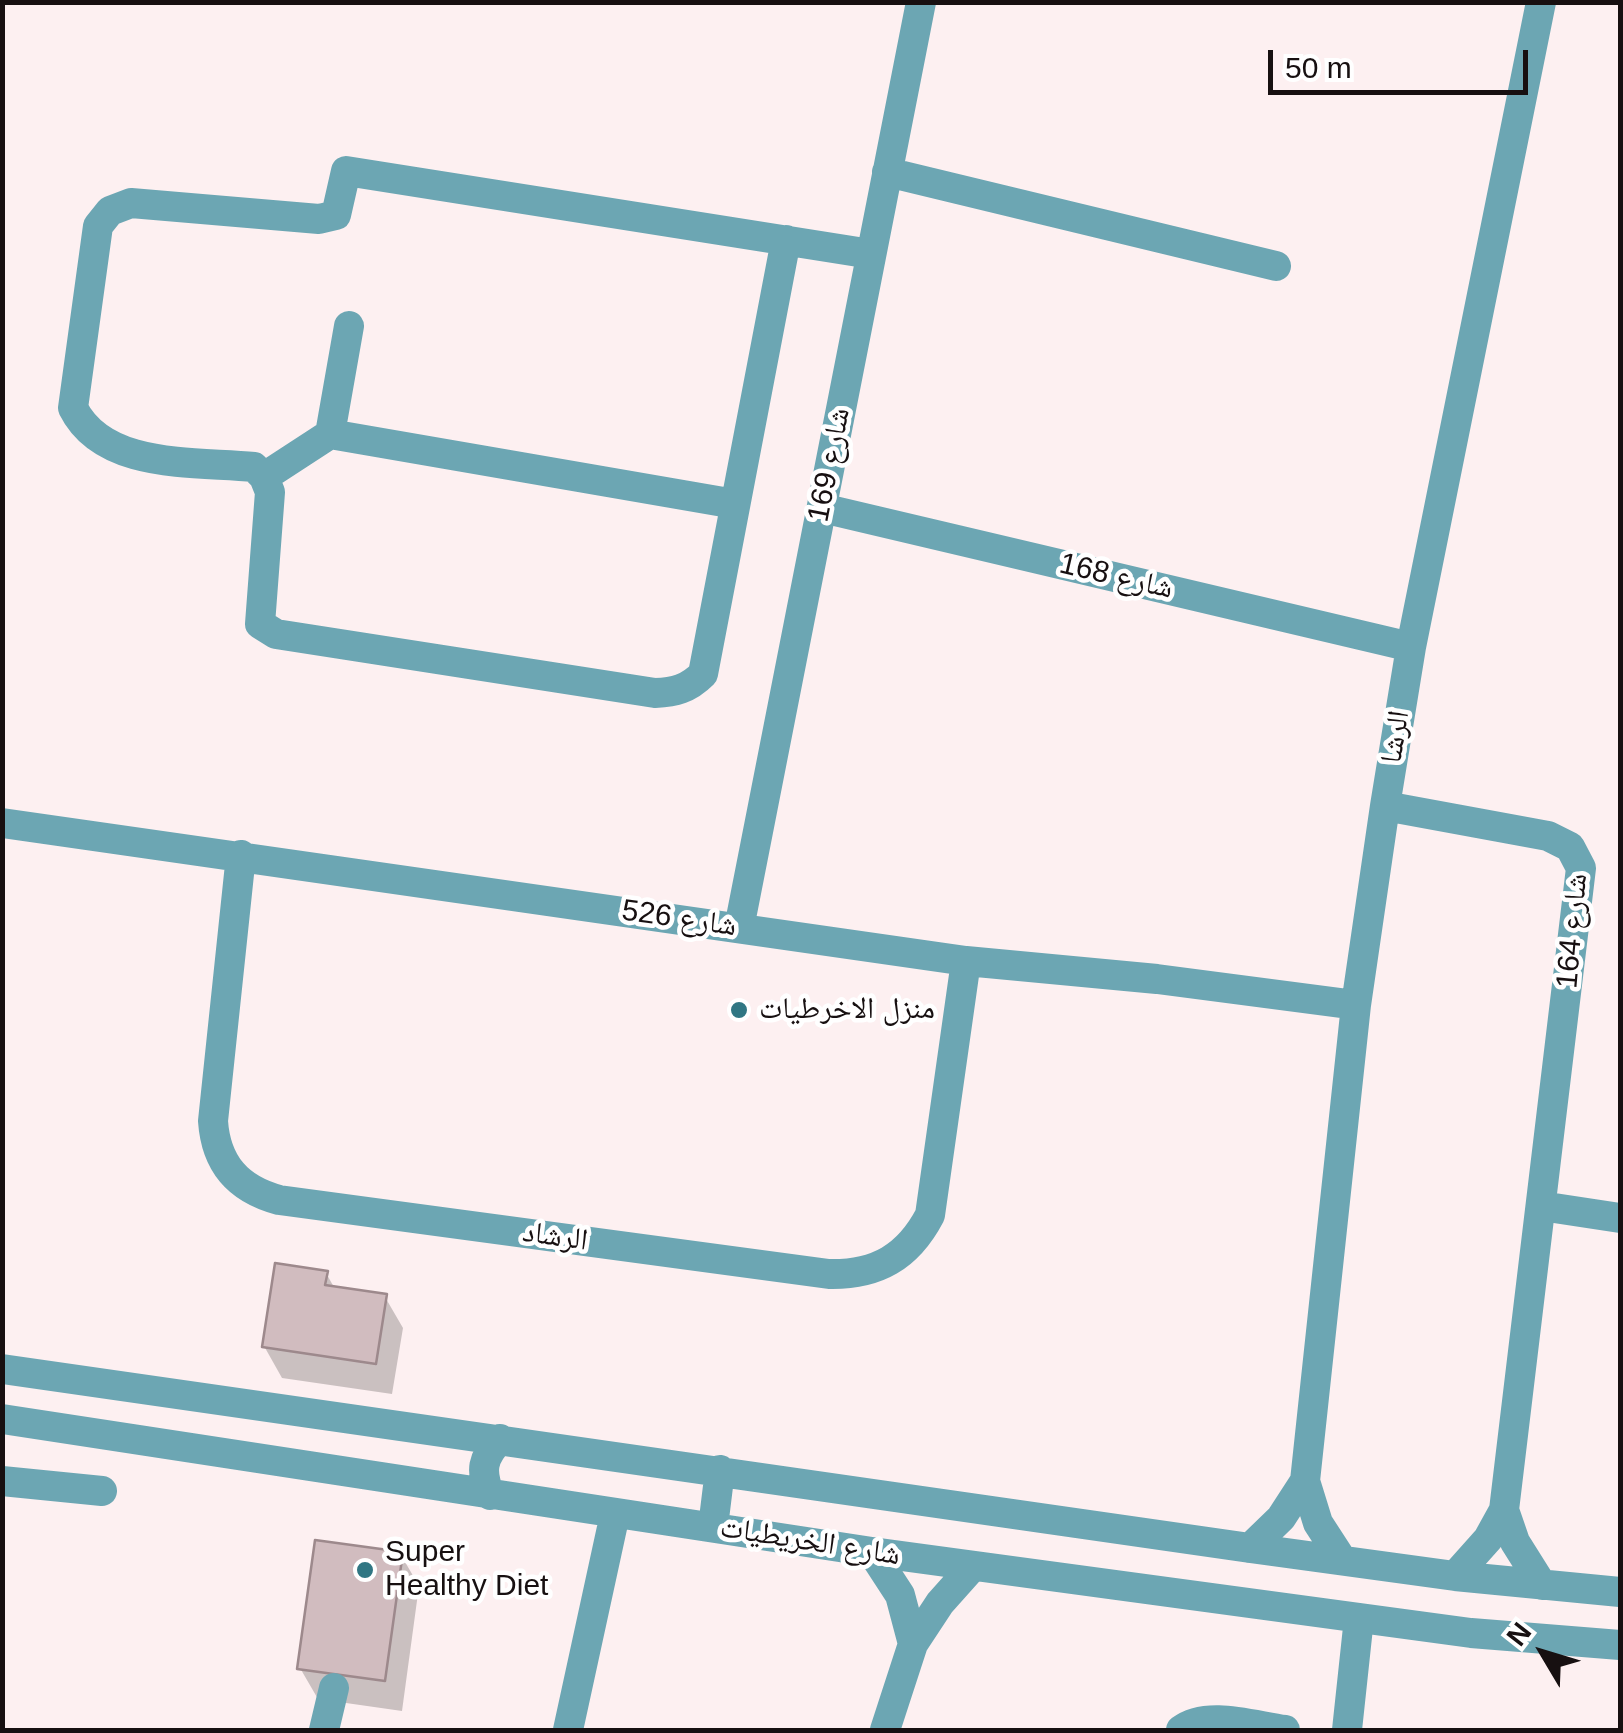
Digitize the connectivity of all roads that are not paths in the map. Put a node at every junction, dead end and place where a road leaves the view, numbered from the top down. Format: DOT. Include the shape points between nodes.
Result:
graph roads {
  1 [pos="920,2"];
  2 [pos="1541,2"];
  3 [pos="887,172"];
  4 [pos="786,240"];
  5 [pos="871,254"];
  6 [pos="1276,266"];
  7 [pos="349,326"];
  8 [pos="330,434"];
  9 [pos="264,477"];
  10 [pos="735,504"];
  11 [pos="822,508"];
  12 [pos="1411,647"];
  13 [pos="1385,806"];
  14 [pos="2,823"];
  15 [pos="240,855"];
  16 [pos="739,928"];
  17 [pos="966,961"];
  18 [pos="1356,1006"];
  19 [pos="1541,1206"];
  20 [pos="1620,1218"];
  21 [pos="2,1369"];
  22 [pos="2,1420"];
  23 [pos="386,1423"];
  24 [pos="500,1439"];
  25 [pos="57,1457"];
  26 [pos="720,1470"];
  27 [pos="380,1479"];
  28 [pos="2,1480"];
  29 [pos="1305,1481"];
  30 [pos="102,1491"];
  31 [pos="490,1495"];
  32 [pos="1504,1510"];
  33 [pos="615,1514"];
  34 [pos="713,1527"];
  35 [pos="1250,1548"];
  36 [pos="872,1552"];
  37 [pos="1342,1560"];
  38 [pos="973,1566"];
  39 [pos="1455,1576"];
  40 [pos="1542,1585"];
  41 [pos="1620,1592"];
  42 [pos="1359,1618"];
  43 [pos="912,1644"];
  44 [pos="1620,1645"];
  45 [pos="334,1688"];
  46 [pos="324,1730"];
  47 [pos="568,1730"];
  48 [pos="884,1730"];
  49 [pos="1180,1730"];
  50 [pos="1284,1730"];
  51 [pos="1347,1730"];
  1 -- 3 [label="street, شارع 169"];
  2 -- 12 [label="street, الرشا"];
  3 -- 5 [label="street, شارع 169"];
  3 -- 6 [label="street"];
  4 -- 5 [label="street"];
  4 -- 9 [label="street" via="346,171 336,215 319,219 131,202 110,212 98,226 73,408 82,426 136,456 254,467"];
  4 -- 10 [label="street"];
  5 -- 11 [label="street, شارع 169"];
  7 -- 8 [label="street"];
  8 -- 9 [label="street"];
  8 -- 10 [label="street"];
  9 -- 10 [label="street" via="270,492 260,624 276,634 655,693 692,686 703,674"];
  11 -- 12 [label="street, شارع 168"];
  11 -- 16 [label="street, شارع 169"];
  12 -- 13 [label="street, الرشا"];
  13 -- 18 [label="street, الرشا"];
  13 -- 19 [label="street, شارع 164" via="1548,836 1578,856 1582,880"];
  14 -- 15 [label="street, شارع 526"];
  15 -- 16 [label="street, شارع 526"];
  15 -- 17 [label="street, الرشاد" via="214,1140 244,1186 279,1200 829,1274 871,1271 907,1250 930,1215"];
  16 -- 17 [label="street, شارع 526"];
  17 -- 18 [label="street, شارع 526"];
  18 -- 29 [label="street, الرشا"];
  19 -- 20 [label="street"];
  19 -- 32 [label="street, شارع 164"];
  21 -- 23 [label="street, شارع الخريطيات"];
  22 -- 25 [label="street, شارع الخريطيات"];
  23 -- 24 [label="street, شارع الخريطيات"];
  23 -- 27 [label="street" via="400,1440 399,1458"];
  24 -- 26 [label="street, شارع الخريطيات"];
  24 -- 31 [label="street" via="485,1454 482,1477"];
  25 -- 27 [label="street, شارع الخريطيات"];
  25 -- 28 [label="street"];
  25 -- 30 [label="street"];
  26 -- 34 [label="street"];
  26 -- 35 [label="street, شارع الخريطيات"];
  27 -- 31 [label="street, شارع الخريطيات"];
  29 -- 35 [label="street, الرشا"];
  29 -- 37 [label="street, الرشا" via="1318,1523"];
  31 -- 33 [label="street, شارع الخريطيات"];
  32 -- 39 [label="street, شارع 164"];
  32 -- 40 [label="street"];
  33 -- 34 [label="street, شارع الخريطيات"];
  33 -- 47 [label="street"];
  34 -- 36 [label="street, شارع الخريطيات"];
  35 -- 37 [label="street, شارع الخريطيات"];
  36 -- 38 [label="street, شارع الخريطيات"];
  36 -- 43 [label="street" via="900,1595"];
  37 -- 39 [label="street, شارع الخريطيات"];
  38 -- 42 [label="street, شارع الخريطيات"];
  38 -- 43 [label="street"];
  39 -- 40 [label="street, شارع الخريطيات"];
  40 -- 41 [label="street, شارع الخريطيات"];
  42 -- 44 [label="street, شارع الخريطيات"];
  42 -- 51 [label="street"];
  43 -- 48 [label="street"];
  45 -- 46 [label="street"];
  49 -- 50 [label="street" via="1212,1721"];
}
